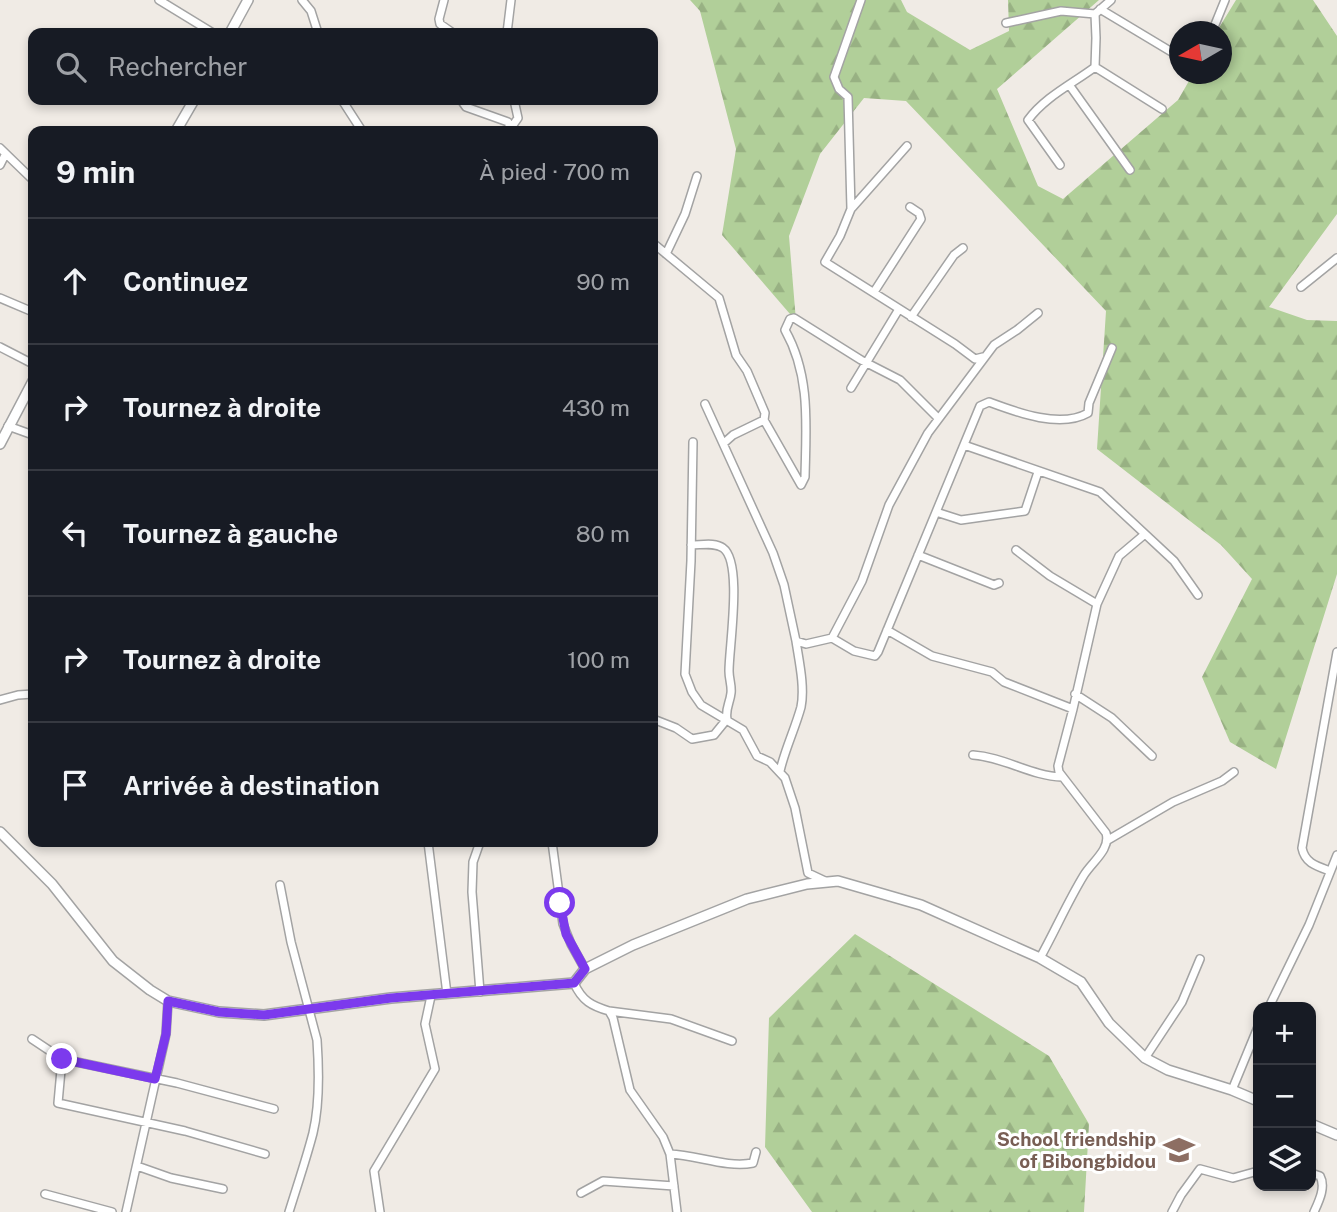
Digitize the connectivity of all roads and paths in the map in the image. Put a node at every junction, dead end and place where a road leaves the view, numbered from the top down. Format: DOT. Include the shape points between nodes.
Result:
graph roads {
  1 [pos="159,0"];
  2 [pos="247,0"];
  3 [pos="302,0"];
  4 [pos="444,0"];
  5 [pos="511,0"];
  6 [pos="861,0"];
  7 [pos="1063,0"];
  8 [pos="1111,0"];
  9 [pos="1225,0"];
  10 [pos="1061,11"];
  11 [pos="1098,12"];
  12 [pos="1216,21"];
  13 [pos="1006,23"];
  14 [pos="205,28"];
  15 [pos="233,28"];
  16 [pos="316,28"];
  17 [pos="446,28"];
  18 [pos="508,28"];
  19 [pos="1169,51"];
  20 [pos="1095,66"];
  21 [pos="1070,86"];
  22 [pos="191,105"];
  23 [pos="345,105"];
  24 [pos="465,105"];
  25 [pos="515,105"];
  26 [pos="1162,109"];
  27 [pos="179,126"];
  28 [pos="359,126"];
  29 [pos="510,126"];
  30 [pos="513,126"];
  31 [pos="906,146"];
  32 [pos="2,152"];
  33 [pos="1060,165"];
  34 [pos="0,166"];
  35 [pos="1130,170"];
  36 [pos="28,175"];
  37 [pos="697,176"];
  38 [pos="910,207"];
  39 [pos="851,209"];
  40 [pos="658,247"];
  41 [pos="963,248"];
  42 [pos="666,254"];
  43 [pos="1337,258"];
  44 [pos="1301,287"];
  45 [pos="874,292"];
  46 [pos="0,298"];
  47 [pos="899,309"];
  48 [pos="28,310"];
  49 [pos="1038,313"];
  50 [pos="911,317"];
  51 [pos="0,347"];
  52 [pos="1112,348"];
  53 [pos="984,357"];
  54 [pos="28,361"];
  55 [pos="865,362"];
  56 [pos="850,388"];
  57 [pos="28,390"];
  58 [pos="705,404"];
  59 [pos="938,418"];
  60 [pos="764,420"];
  61 [pos="8,426"];
  62 [pos="28,433"];
  63 [pos="693,442"];
  64 [pos="723,443"];
  65 [pos="0,444"];
  66 [pos="964,445"];
  67 [pos="1038,471"];
  68 [pos="936,512"];
  69 [pos="1145,534"];
  70 [pos="691,545"];
  71 [pos="1016,550"];
  72 [pos="918,555"];
  73 [pos="999,583"];
  74 [pos="1198,595"];
  75 [pos="1097,604"];
  76 [pos="887,630"];
  77 [pos="832,638"];
  78 [pos="796,641"];
  79 [pos="1337,652"];
  80 [pos="28,694"];
  81 [pos="1075,694"];
  82 [pos="0,700"];
  83 [pos="1073,709"];
  84 [pos="727,719"];
  85 [pos="658,721"];
  86 [pos="973,755"];
  87 [pos="1152,756"];
  88 [pos="780,771"];
  89 [pos="1234,772"];
  90 [pos="1062,777"];
  91 [pos="0,832"];
  92 [pos="1108,840"];
  93 [pos="429,847"];
  94 [pos="478,847"];
  95 [pos="553,847"];
  96 [pos="1337,855"];
  97 [pos="1330,871"];
  98 [pos="825,881"];
  99 [pos="280,885"];
  100 [pos="1040,958"];
  101 [pos="1200,959"];
  102 [pos="585,969"];
  103 [pos="574,983"];
  104 [pos="480,992"];
  105 [pos="447,994"];
  106 [pos="431,996"];
  107 [pos="168,1001"];
  108 [pos="1271,1002"];
  109 [pos="310,1010"];
  110 [pos="609,1011"];
  111 [pos="32,1039"];
  112 [pos="1253,1039"];
  113 [pos="732,1041"];
  114 [pos="1145,1058"];
  115 [pos="62,1059"];
  116 [pos="155,1079"];
  117 [pos="1232,1090"];
  118 [pos="1253,1099"];
  119 [pos="274,1108"];
  120 [pos="146,1123"];
  121 [pos="1316,1127"];
  122 [pos="1337,1135"];
  123 [pos="756,1152"];
  124 [pos="265,1154"];
  125 [pos="670,1154"];
  126 [pos="137,1166"];
  127 [pos="1253,1172"];
  128 [pos="1316,1175"];
  129 [pos="674,1186"];
  130 [pos="223,1189"];
  131 [pos="580,1193"];
  132 [pos="45,1194"];
  133 [pos="129,1211"];
  134 [pos="112,1212"];
  135 [pos="289,1212"];
  136 [pos="380,1212"];
  137 [pos="678,1212"];
  138 [pos="1172,1212"];
  139 [pos="1314,1212"];
  1 -- 14 [label="street"];
  2 -- 15 [label="street"];
  3 -- 16 [label="street"];
  4 -- 17 [label="street" via="439,19"];
  5 -- 18 [label="street"];
  6 -- 39 [label="street" via="834,77 848,97"];
  7 -- 10 [label="street"];
  8 -- 11 [label="street"];
  9 -- 12 [label="street"];
  10 -- 11 [label="street"];
  10 -- 13 [label="street"];
  11 -- 19 [label="street"];
  11 -- 20 [label="street"];
  20 -- 21 [label="street"];
  20 -- 26 [label="street"];
  21 -- 33 [label="street" via="1039,104 1028,120"];
  21 -- 35 [label="street"];
  22 -- 27 [label="street"];
  23 -- 28 [label="street"];
  24 -- 29 [label="street"];
  25 -- 30 [label="street" via="518,118"];
  31 -- 39 [label="street"];
  32 -- 34 [label="street"];
  32 -- 36 [label="street"];
  37 -- 42 [label="street"];
  38 -- 45 [label="street" via="921,219"];
  39 -- 45 [label="street" via="825,262"];
  40 -- 42 [label="street"];
  41 -- 50 [label="street"];
  42 -- 60 [label="street" via="719,298 736,355 747,371"];
  43 -- 44 [label="street"];
  45 -- 47 [label="street"];
  46 -- 48 [label="street"];
  47 -- 50 [label="street"];
  47 -- 55 [label="street"];
  49 -- 53 [label="street"];
  50 -- 53 [label="street" via="975,359"];
  51 -- 54 [label="street"];
  52 -- 66 [label="street" via="1087,413 1079,418 1050,418 989,402 981,406"];
  53 -- 59 [label="street"];
  55 -- 56 [label="street"];
  55 -- 59 [label="street" via="900,380"];
  55 -- 60 [label="street" via="790,319 785,330 797,354 806,409 801,485"];
  57 -- 61 [label="street"];
  58 -- 64 [label="street"];
  59 -- 77 [label="street" via="889,505 862,581"];
  60 -- 64 [label="street"];
  61 -- 62 [label="street"];
  61 -- 65 [label="street"];
  63 -- 70 [label="street"];
  64 -- 78 [label="street" via="785,585"];
  66 -- 67 [label="street"];
  66 -- 68 [label="street"];
  67 -- 68 [label="street" via="1025,511 961,520"];
  67 -- 69 [label="street" via="1100,492"];
  68 -- 72 [label="street"];
  69 -- 74 [label="street" via="1174,561"];
  69 -- 75 [label="street" via="1119,555"];
  70 -- 84 [label="street" via="685,674 701,705"];
  70 -- 84 [label="street" via="722,547 732,566"];
  71 -- 75 [label="street"];
  72 -- 73 [label="street" via="994,585"];
  72 -- 76 [label="street"];
  75 -- 81 [label="street"];
  76 -- 77 [label="street" via="875,656"];
  76 -- 83 [label="street" via="932,656 992,672 1004,682"];
  77 -- 78 [label="street" via="806,644"];
  78 -- 88 [label="street" via="801,705"];
  79 -- 97 [label="street" via="1302,848 1304,858"];
  80 -- 82 [label="street"];
  81 -- 83 [label="street"];
  81 -- 87 [label="street" via="1112,718"];
  83 -- 90 [label="street" via="1058,766"];
  84 -- 85 [label="street" via="714,735 692,739"];
  84 -- 88 [label="street" via="744,730 757,756"];
  86 -- 90 [label="street"];
  88 -- 98 [label="street" via="795,808 808,873"];
  89 -- 92 [label="street"];
  90 -- 92 [label="street"];
  91 -- 107 [label="street" via="52,884 113,961"];
  92 -- 100 [label="street" via="1083,876"];
  93 -- 105 [label="street"];
  94 -- 104 [label="street" via="472,878"];
  95 -- 102 [label="street" via="563,924"];
  96 -- 97 [label="street"];
  97 -- 108 [label="street"];
  98 -- 100 [label="street" via="921,905"];
  98 -- 102 [label="street" via="747,898"];
  99 -- 109 [label="street"];
  100 -- 114 [label="street" via="1081,982 1109,1023"];
  101 -- 114 [label="street" via="1182,1002"];
  102 -- 103 [label="street"];
  103 -- 104 [label="street"];
  103 -- 110 [label="street" via="592,1006"];
  104 -- 105 [label="street"];
  105 -- 106 [label="street"];
  106 -- 109 [label="street"];
  106 -- 136 [label="street" via="425,1024 435,1069 374,1171"];
  107 -- 109 [label="street" via="219,1012"];
  107 -- 116 [label="street"];
  109 -- 135 [label="street" via="318,1052 317,1110"];
  110 -- 113 [label="street" via="671,1019"];
  110 -- 125 [label="street" via="630,1090"];
  111 -- 115 [label="street"];
  112 -- 117 [label="street"];
  114 -- 117 [label="street"];
  115 -- 116 [label="street"];
  115 -- 120 [label="street" via="58,1103"];
  116 -- 119 [label="street"];
  116 -- 120 [label="street"];
  117 -- 118 [label="street"];
  120 -- 124 [label="street"];
  120 -- 126 [label="street"];
  121 -- 122 [label="street"];
  123 -- 125 [label="street" via="749,1164"];
  125 -- 129 [label="street"];
  126 -- 130 [label="street"];
  126 -- 133 [label="street"];
  127 -- 138 [label="street" via="1233,1178 1200,1168"];
  128 -- 139 [label="street" via="1322,1181"];
  129 -- 131 [label="street" via="603,1181"];
  129 -- 137 [label="street"];
  132 -- 134 [label="street"];
}
